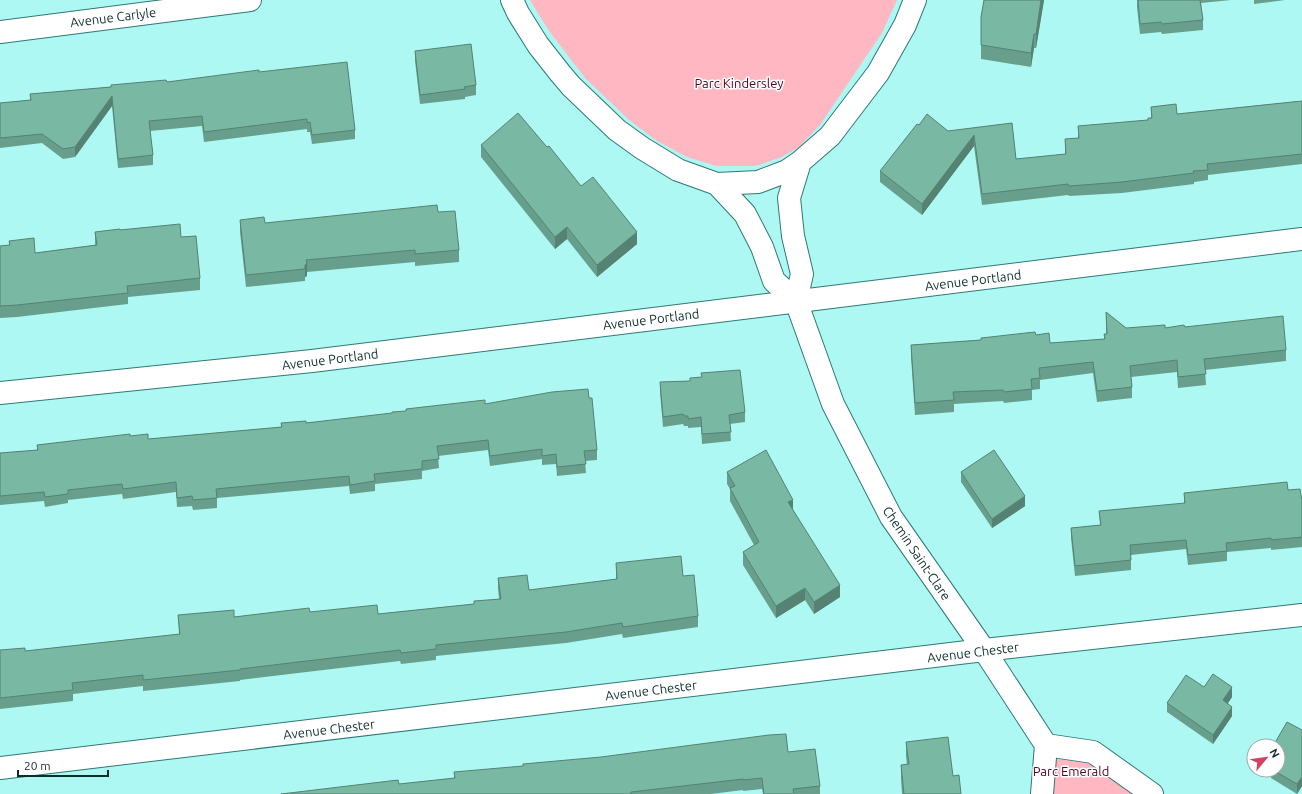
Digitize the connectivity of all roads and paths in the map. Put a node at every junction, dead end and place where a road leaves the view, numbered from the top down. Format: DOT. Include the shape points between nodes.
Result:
graph roads {
  1 [pos="250,0"];
  2 [pos="512,0"];
  3 [pos="915,0"];
  4 [pos="0,32"];
  5 [pos="800,162"];
  6 [pos="717,184"];
  7 [pos="1302,239"];
  8 [pos="796,301"];
  9 [pos="0,394"];
  10 [pos="1302,615"];
  11 [pos="984,650"];
  12 [pos="1046,745"];
  13 [pos="0,768"];
  14 [pos="1042,794"];
  15 [pos="1152,794"];
  1 -- 4 [label="street, Avenue Carlyle"];
  2 -- 6 [label="street, Chemin Saint-Clare" via="538,45 560,73 616,130 678,170"];
  3 -- 5 [label="street, Chemin Saint-Clare" via="905,25 878,73 830,136"];
  5 -- 6 [label="street, Chemin Saint-Clare" via="787,171 758,182"];
  5 -- 8 [label="street" via="789,198 793,236 802,274"];
  6 -- 8 [label="street, Chemin Saint-Clare" via="745,214 762,248 774,281"];
  7 -- 8 [label="street, Avenue Portland"];
  8 -- 9 [label="street, Avenue Portland" via="312,361"];
  8 -- 11 [label="street, Chemin Saint-Clare" via="833,404 891,517"];
  10 -- 11 [label="street, Avenue Chester"];
  11 -- 12 [label="street, Chemin Saint-Clare"];
  11 -- 13 [label="street, Avenue Chester"];
  12 -- 14 [label="street"];
  12 -- 15 [label="street" via="1093,752"];
}
